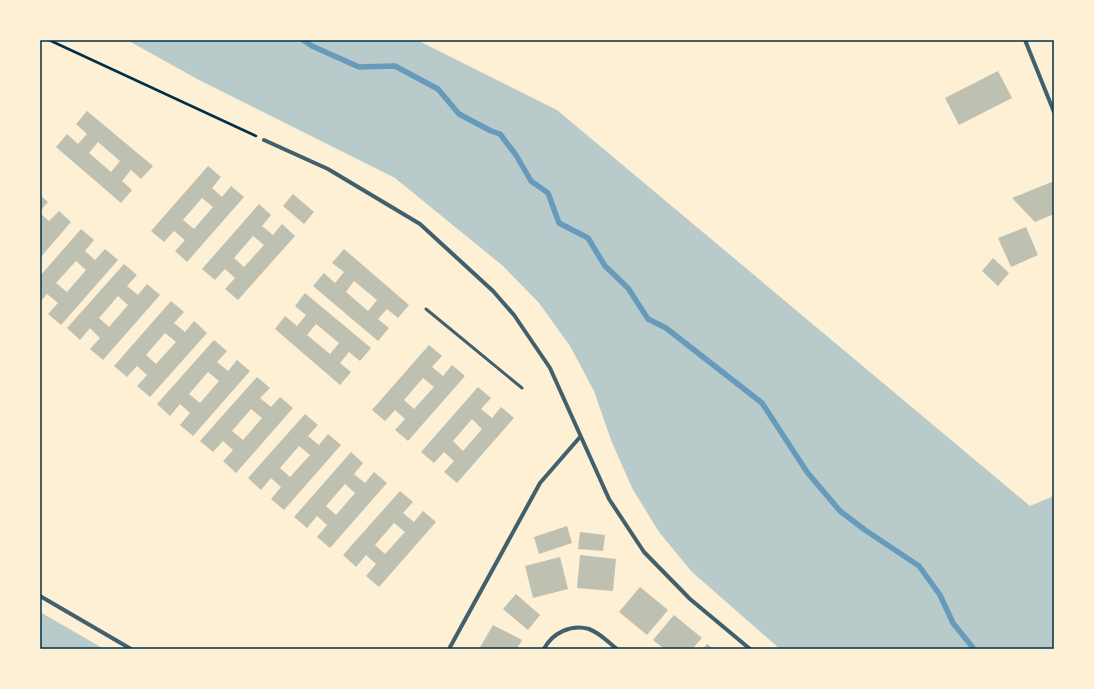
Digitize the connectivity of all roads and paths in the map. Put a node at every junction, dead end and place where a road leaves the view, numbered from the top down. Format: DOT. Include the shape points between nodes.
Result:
graph roads {
  1 [pos="49,40"];
  2 [pos="1025,40"];
  3 [pos="1054,112"];
  4 [pos="264,140"];
  5 [pos="426,309"];
  6 [pos="522,388"];
  7 [pos="580,437"];
  8 [pos="40,596"];
  9 [pos="131,649"];
  10 [pos="449,649"];
  11 [pos="544,649"];
  12 [pos="616,649"];
  13 [pos="750,649"];
  1 -- 4 [label="path"];
  2 -- 3 [label="street"];
  4 -- 7 [label="street" via="328,169 420,224 493,291 514,315 550,368"];
  5 -- 6 [label="lane"];
  7 -- 10 [label="street" via="540,483"];
  7 -- 13 [label="street" via="609,498 644,552 690,599"];
  8 -- 9 [label="street"];
  11 -- 12 [label="street" via="555,636 565,630 577,628 589,629"];
}
